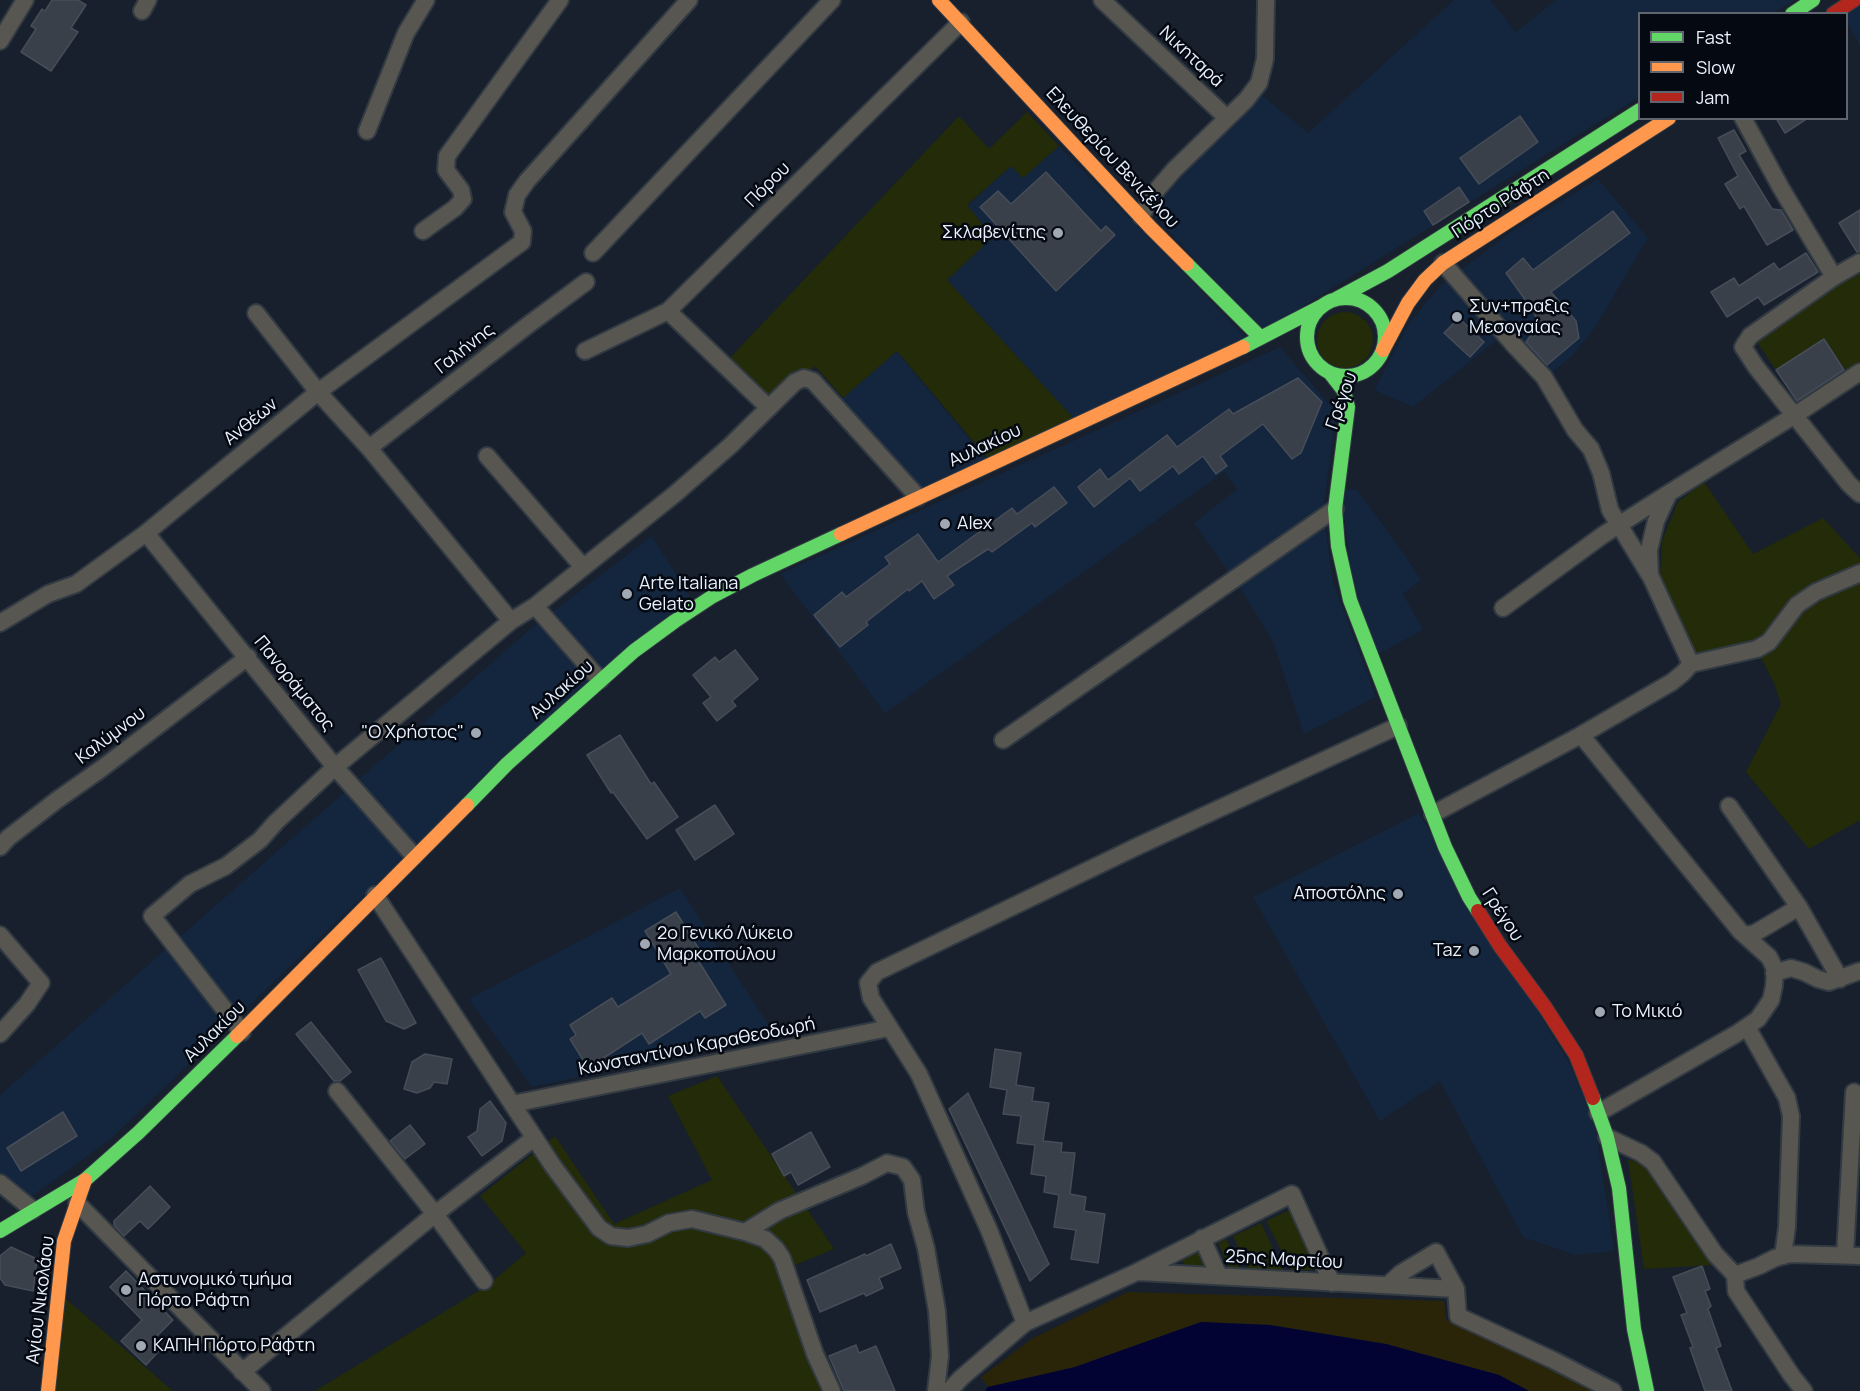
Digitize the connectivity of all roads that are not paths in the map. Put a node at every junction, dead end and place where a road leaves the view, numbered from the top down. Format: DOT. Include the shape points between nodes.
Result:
graph roads {
  1 [pos="25,0"];
  2 [pos="426,0"];
  3 [pos="560,0"];
  4 [pos="689,0"];
  5 [pos="831,0"];
  6 [pos="939,0"];
  7 [pos="1102,0"];
  8 [pos="1266,0"];
  9 [pos="1813,0"];
  10 [pos="1854,0"];
  11 [pos="1795,12"];
  12 [pos="1836,12"];
  13 [pos="961,22"];
  14 [pos="0,41"];
  15 [pos="1638,111"];
  16 [pos="1227,118"];
  17 [pos="1666,120"];
  18 [pos="1744,120"];
  19 [pos="367,131"];
  20 [pos="1141,216"];
  21 [pos="423,231"];
  22 [pos="593,253"];
  23 [pos="1860,262"];
  24 [pos="1443,263"];
  25 [pos="1834,277"];
  26 [pos="586,282"];
  27 [pos="1330,302"];
  28 [pos="668,311"];
  29 [pos="256,312"];
  30 [pos="1260,337"];
  31 [pos="1383,350"];
  32 [pos="585,351"];
  33 [pos="1311,355"];
  34 [pos="1376,363"];
  35 [pos="1860,372"];
  36 [pos="1330,373"];
  37 [pos="1366,384"];
  38 [pos="318,392"];
  39 [pos="1359,401"];
  40 [pos="769,408"];
  41 [pos="1795,415"];
  42 [pos="369,448"];
  43 [pos="1344,452"];
  44 [pos="488,456"];
  45 [pos="1669,493"];
  46 [pos="1860,494"];
  47 [pos="918,497"];
  48 [pos="1335,509"];
  49 [pos="1619,525"];
  50 [pos="146,533"];
  51 [pos="583,567"];
  52 [pos="1860,573"];
  53 [pos="1650,575"];
  54 [pos="535,606"];
  55 [pos="1503,608"];
  56 [pos="511,621"];
  57 [pos="0,623"];
  58 [pos="248,657"];
  59 [pos="1691,663"];
  60 [pos="600,680"];
  61 [pos="1398,726"];
  62 [pos="1581,735"];
  63 [pos="1003,740"];
  64 [pos="335,767"];
  65 [pos="1729,806"];
  66 [pos="1433,814"];
  67 [pos="0,847"];
  68 [pos="414,856"];
  69 [pos="375,895"];
  70 [pos="1799,907"];
  71 [pos="0,935"];
  72 [pos="1746,935"];
  73 [pos="1860,971"];
  74 [pos="1774,974"];
  75 [pos="1840,979"];
  76 [pos="1747,1027"];
  77 [pos="889,1028"];
  78 [pos="242,1032"];
  79 [pos="0,1034"];
  80 [pos="338,1090"];
  81 [pos="1854,1092"];
  82 [pos="512,1104"];
  83 [pos="1598,1113"];
  84 [pos="1607,1137"];
  85 [pos="534,1138"];
  86 [pos="85,1180"];
  87 [pos="0,1183"];
  88 [pos="77,1203"];
  89 [pos="33,1210"];
  90 [pos="435,1214"];
  91 [pos="0,1231"];
  92 [pos="745,1232"];
  93 [pos="1203,1238"];
  94 [pos="1783,1256"];
  95 [pos="1852,1256"];
  96 [pos="1137,1272"];
  97 [pos="1736,1275"];
  98 [pos="1219,1276"];
  99 [pos="484,1281"];
  100 [pos="1332,1283"];
  101 [pos="1388,1285"];
  102 [pos="1456,1289"];
  103 [pos="1025,1323"];
  104 [pos="242,1372"];
  105 [pos="48,1391"];
  106 [pos="262,1391"];
  107 [pos="832,1391"];
  108 [pos="936,1391"];
  109 [pos="949,1391"];
  110 [pos="1613,1391"];
  111 [pos="1647,1391"];
  112 [pos="1804,1391"];
  1 -- 14 [label="street"];
  2 -- 19 [label="street" via="406,33"];
  3 -- 21 [label="street" via="447,156 446,170 461,190 462,199"];
  4 -- 38 [label="street, Ανθέων" via="517,195 513,212 523,231 522,242"];
  5 -- 22 [label="street"];
  6 -- 13 [label="main road, Ελευθερίου Βενιζέλου"];
  7 -- 16 [label="street, Νικηταρά"];
  8 -- 16 [label="street" via="1265,59 1259,83"];
  9 -- 11 [label="main road"];
  10 -- 12 [label="main road"];
  13 -- 20 [label="main road, Ελευθερίου Βενιζέλου"];
  13 -- 28 [label="street, Πόρου"];
  15 -- 27 [label="main road, Πόρτο Ράφτη" via="1388,271"];
  16 -- 20 [label="street" via="1174,170"];
  17 -- 24 [label="main road, Πόρτο Ράφτη"];
  18 -- 25 [label="street"];
  20 -- 30 [label="main road, Ελευθερίου Βενιζέλου"];
  23 -- 25 [label="street"];
  24 -- 31 [label="main road, Πόρτο Ράφτη" via="1408,303"];
  24 -- 49 [label="street" via="1544,377 1575,430 1591,449 1610,510"];
  25 -- 41 [label="street" via="1750,336 1743,347"];
  26 -- 42 [label="street, Γαλήνης"];
  27 -- 30 [label="main road, Αυλακίου"];
  27 -- 31 [label="main road" via="1349,298 1370,306 1383,325"];
  27 -- 33 [label="main road" via="1314,314 1308,327"];
  28 -- 32 [label="street, Πόρου"];
  28 -- 40 [label="street"];
  29 -- 38 [label="street"];
  30 -- 33 [label="main road" via="1291,339"];
  30 -- 47 [label="main road, Αυλακίου"];
  31 -- 34 [label="main road"];
  33 -- 36 [label="main road"];
  34 -- 36 [label="main road" via="1355,376"];
  34 -- 37 [label="main road, Γρέγου"];
  35 -- 41 [label="street"];
  36 -- 43 [label="main road, Γρέγου" via="1347,398"];
  38 -- 42 [label="street"];
  38 -- 50 [label="street, Ανθέων"];
  39 -- 43 [label="main road, Γρέγου"];
  40 -- 47 [label="street" via="795,382 804,378 813,381"];
  40 -- 51 [label="street" via="683,487"];
  41 -- 45 [label="street"];
  41 -- 46 [label="street"];
  42 -- 56 [label="street"];
  43 -- 48 [label="main road, Γρέγου"];
  44 -- 51 [label="street"];
  45 -- 49 [label="street"];
  45 -- 53 [label="street" via="1649,550"];
  47 -- 60 [label="main road, Αυλακίου" via="713,596"];
  48 -- 61 [label="main road, Γρέγου" via="1338,546 1350,600"];
  48 -- 63 [label="street"];
  49 -- 53 [label="street"];
  49 -- 55 [label="street"];
  50 -- 57 [label="street, Ανθέων" via="76,584 48,594"];
  50 -- 58 [label="street, Πανοράματος"];
  51 -- 54 [label="street"];
  52 -- 59 [label="street" via="1797,605 1769,642 1757,650"];
  53 -- 59 [label="street"];
  54 -- 56 [label="street"];
  54 -- 60 [label="street"];
  56 -- 64 [label="street"];
  58 -- 64 [label="street, Πανοράματος"];
  58 -- 67 [label="street, Καλύμνου"];
  59 -- 62 [label="street" via="1672,682"];
  60 -- 68 [label="main road, Αυλακίου"];
  61 -- 66 [label="main road, Γρέγου"];
  61 -- 77 [label="street" via="878,972 868,983 871,998"];
  62 -- 66 [label="street"];
  62 -- 72 [label="street"];
  64 -- 68 [label="street, Πανοράματος"];
  64 -- 78 [label="street" via="260,840 226,866 190,884 152,916"];
  65 -- 70 [label="street"];
  66 -- 83 [label="main road, Γρέγου" via="1469,897 1576,1055"];
  68 -- 69 [label="main road, Αυλακίου"];
  69 -- 78 [label="main road, Αυλακίου"];
  69 -- 82 [label="street"];
  70 -- 72 [label="street"];
  70 -- 75 [label="street"];
  71 -- 79 [label="street" via="41,984"];
  72 -- 74 [label="street" via="1769,957"];
  73 -- 75 [label="street"];
  74 -- 75 [label="street" via="1791,968 1828,982"];
  74 -- 76 [label="street" via="1770,1000 1758,1019"];
  76 -- 83 [label="street"];
  76 -- 94 [label="street" via="1786,1098 1791,1116"];
  77 -- 82 [label="street, Κωνσταντίνου Καραθεοδωρή"];
  77 -- 103 [label="street" via="919,1074 989,1230"];
  78 -- 86 [label="main road, Αυλακίου"];
  80 -- 90 [label="street"];
  81 -- 95 [label="street"];
  82 -- 85 [label="street"];
  83 -- 84 [label="main road, Γρέγου"];
  84 -- 97 [label="street" via="1653,1162 1715,1254"];
  84 -- 111 [label="main road, Γρέγου" via="1619,1188 1634,1329"];
  85 -- 90 [label="street"];
  85 -- 92 [label="street" via="599,1228 611,1236 628,1238 692,1219"];
  86 -- 88 [label="main road, Αγίου Νικολάου"];
  86 -- 89 [label="main road, Αυλακίου"];
  87 -- 89 [label="street"];
  88 -- 104 [label="street"];
  88 -- 105 [label="main road, Αγίου Νικολάου" via="64,1241"];
  89 -- 91 [label="main road, Αυλακίου"];
  90 -- 99 [label="street"];
  90 -- 104 [label="street"];
  92 -- 107 [label="street" via="765,1239 782,1258"];
  92 -- 108 [label="street" via="779,1211 887,1162 903,1167 912,1180 937,1311 940,1356"];
  93 -- 96 [label="street"];
  93 -- 98 [label="street"];
  93 -- 100 [label="street" via="1292,1194"];
  94 -- 95 [label="street"];
  94 -- 97 [label="street"];
  96 -- 98 [label="street, 25ης Μαρτίου"];
  96 -- 103 [label="street, 25ης Μαρτίου"];
  97 -- 112 [label="street" via="1736,1291"];
  98 -- 100 [label="street, 25ης Μαρτίου"];
  100 -- 101 [label="street, 25ης Μαρτίου"];
  101 -- 102 [label="street, 25ης Μαρτίου"];
  101 -- 102 [label="street" via="1436,1252"];
  102 -- 110 [label="street" via="1458,1316"];
  103 -- 109 [label="street, 25ης Μαρτίου"];
  104 -- 106 [label="street"];
}
